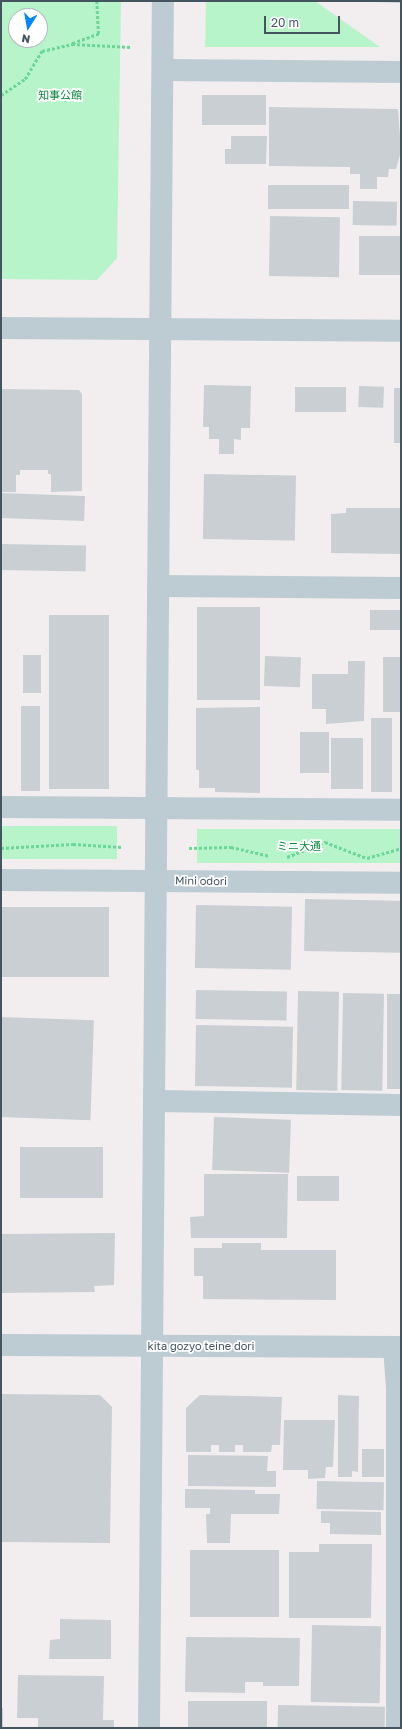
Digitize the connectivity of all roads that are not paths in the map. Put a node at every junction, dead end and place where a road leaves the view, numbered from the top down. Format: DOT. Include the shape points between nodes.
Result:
graph roads {
  1 [pos="163,1"];
  2 [pos="163,70"];
  3 [pos="401,72"];
  4 [pos="1,328"];
  5 [pos="160,329"];
  6 [pos="401,331"];
  7 [pos="158,586"];
  8 [pos="401,588"];
  9 [pos="1,807"];
  10 [pos="156,808"];
  11 [pos="401,810"];
  12 [pos="1,880"];
  13 [pos="155,880"];
  14 [pos="401,883"];
  15 [pos="154,1101"];
  16 [pos="401,1105"];
  17 [pos="1,1344"];
  18 [pos="151,1346"];
  19 [pos="398,1347"];
  20 [pos="149,1728"];
  21 [pos="397,1728"];
  1 -- 2 [label="street"];
  2 -- 3 [label="street"];
  2 -- 5 [label="street"];
  4 -- 5 [label="street"];
  5 -- 6 [label="street"];
  5 -- 7 [label="street"];
  7 -- 8 [label="street"];
  7 -- 10 [label="street"];
  9 -- 10 [label="street"];
  10 -- 11 [label="street"];
  10 -- 13 [label="street"];
  12 -- 13 [label="street, Mini odori"];
  13 -- 14 [label="street, Mini odori"];
  13 -- 15 [label="street"];
  15 -- 16 [label="street"];
  15 -- 18 [label="street"];
  17 -- 18 [label="street, kita gozyo teine dori"];
  18 -- 19 [label="street, kita gozyo teine dori"];
  18 -- 20 [label="street"];
  19 -- 21 [label="street"];
}
